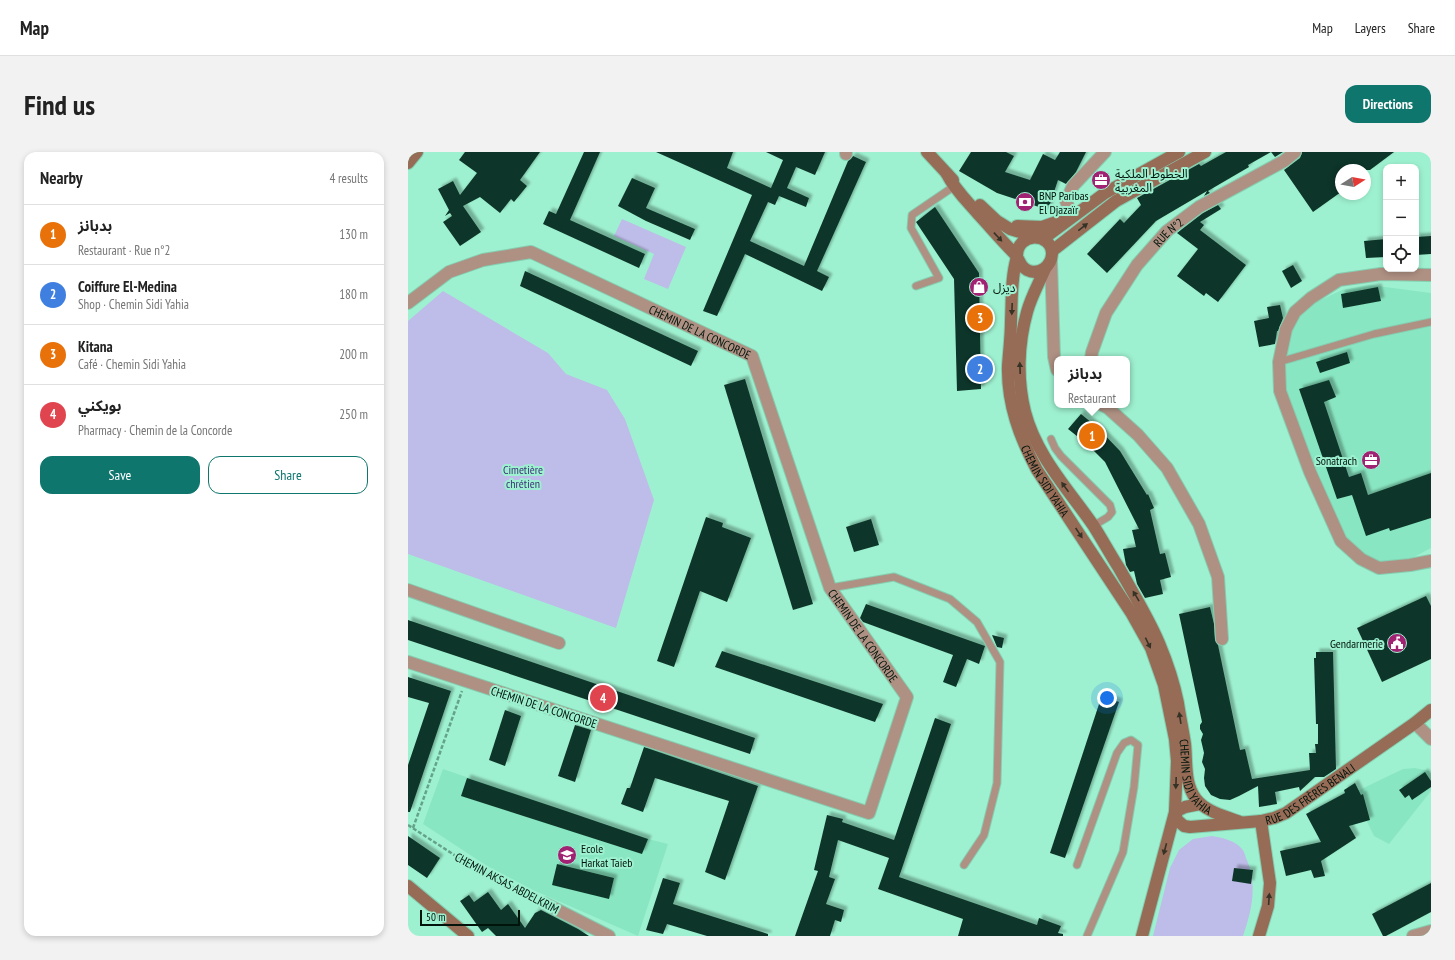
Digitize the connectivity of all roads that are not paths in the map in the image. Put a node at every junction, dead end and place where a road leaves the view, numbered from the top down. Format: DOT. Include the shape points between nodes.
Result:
graph roads {
  1 [pos="417,152"];
  2 [pos="927,152"];
  3 [pos="1105,152"];
  4 [pos="1180,152"];
  5 [pos="1205,152"];
  6 [pos="1295,152"];
  7 [pos="408,163"];
  8 [pos="947,174"];
  9 [pos="953,187"];
  10 [pos="1072,216"];
  11 [pos="997,221"];
  12 [pos="1040,238"];
  13 [pos="1017,256"];
  14 [pos="1049,260"];
  15 [pos="1431,276"];
  16 [pos="916,286"];
  17 [pos="408,303"];
  18 [pos="1431,322"];
  19 [pos="1091,356"];
  20 [pos="1054,358"];
  21 [pos="1279,362"];
  22 [pos="1108,408"];
  23 [pos="1051,439"];
  24 [pos="1093,526"];
  25 [pos="1431,560"];
  26 [pos="830,588"];
  27 [pos="408,590"];
  28 [pos="1222,638"];
  29 [pos="559,643"];
  30 [pos="408,662"];
  31 [pos="1431,710"];
  32 [pos="1415,723"];
  33 [pos="1431,739"];
  34 [pos="1200,804"];
  35 [pos="1175,812"];
  36 [pos="1261,821"];
  37 [pos="1243,823"];
  38 [pos="964,865"];
  39 [pos="1077,865"];
  40 [pos="408,886"];
  41 [pos="544,902"];
  42 [pos="1431,931"];
  43 [pos="468,936"];
  44 [pos="609,936"];
  45 [pos="1087,936"];
  46 [pos="1142,936"];
  47 [pos="1259,936"];
  48 [pos="1413,936"];
  1 -- 7 [label="main road"];
  2 -- 8 [label="main road"];
  3 -- 10 [label="street" via="1073,186 1066,202"];
  4 -- 10 [label="main road" via="1104,193"];
  14 -- 5 [label="main road, one-way" via="1116,200"];
  6 -- 19 [label="street, RUE N°2" via="1284,161 1199,207 1167,231 1137,265 1106,313"];
  8 -- 9 [label="main road"];
  8 -- 11 [label="main road"];
  9 -- 13 [label="main road, one-way"];
  9 -- 16 [label="lane" via="912,215 911,228 939,278"];
  10 -- 11 [label="main road" via="1042,227 1022,227"];
  10 -- 12 [label="main road"];
  11 -- 12 [label="main road" via="1010,229"];
  12 -- 13 [label="main road" via="1031,237 1022,242"];
  12 -- 14 [label="main road" via="1049,245"];
  13 -- 14 [label="main road" via="1026,270 1032,272 1038,272"];
  13 -- 35 [label="main road, CHEMIN SIDI YAHIA, one-way" via="1013,276 1008,367 1017,427 1037,470 1132,614 1151,648 1164,685 1175,740"];
  14 -- 20 [label="street"];
  24 -- 14 [label="main road, CHEMIN SIDI YAHIA, one-way" via="1047,462 1025,413 1020,386 1021,337 1027,310"];
  15 -- 21 [label="street" via="1381,274 1339,280 1295,312 1286,329"];
  17 -- 26 [label="street, CHEMIN DE LA CONCORDE" via="449,272 483,260 531,252 752,356"];
  18 -- 21 [label="lane" via="1374,334"];
  21 -- 25 [label="street" via="1280,391 1310,472 1341,541 1361,559 1379,568"];
  22 -- 28 [label="street" via="1138,435 1167,468 1200,524 1218,577"];
  23 -- 24 [label="lane" via="1061,456 1110,505 1112,512"];
  34 -- 24 [label="main road, CHEMIN SIDI YAHIA, one-way" via="1190,790 1178,702 1160,644 1142,607"];
  26 -- 30 [label="street, CHEMIN DE LA CONCORDE" via="907,697 869,813"];
  26 -- 38 [label="lane" via="894,577 950,599 977,622 1000,662 997,783 984,835"];
  27 -- 29 [label="street"];
  31 -- 32 [label="main road, RUE DES FRÈRES BENALI"];
  32 -- 33 [label="street"];
  32 -- 36 [label="main road, RUE DES FRÈRES BENALI" via="1286,814"];
  34 -- 35 [label="main road" via="1184,807"];
  34 -- 37 [label="main road, CHEMIN SIDI YAHIA"];
  35 -- 37 [label="main road, CHEMIN SIDI YAHIA" via="1177,820 1190,827"];
  35 -- 46 [label="main road, one-way"];
  36 -- 37 [label="main road"];
  47 -- 36 [label="main road, RUE DES FRÈRES BENALI, one-way" via="1268,906 1270,884"];
  39 -- 45 [label="lane" via="1117,753 1124,743 1131,740 1138,745 1123,852"];
  40 -- 43 [label="main road"];
  41 -- 44 [label="street, CHEMIN AKSAS ABDELKRIM"];
  42 -- 48 [label="street"];
}
